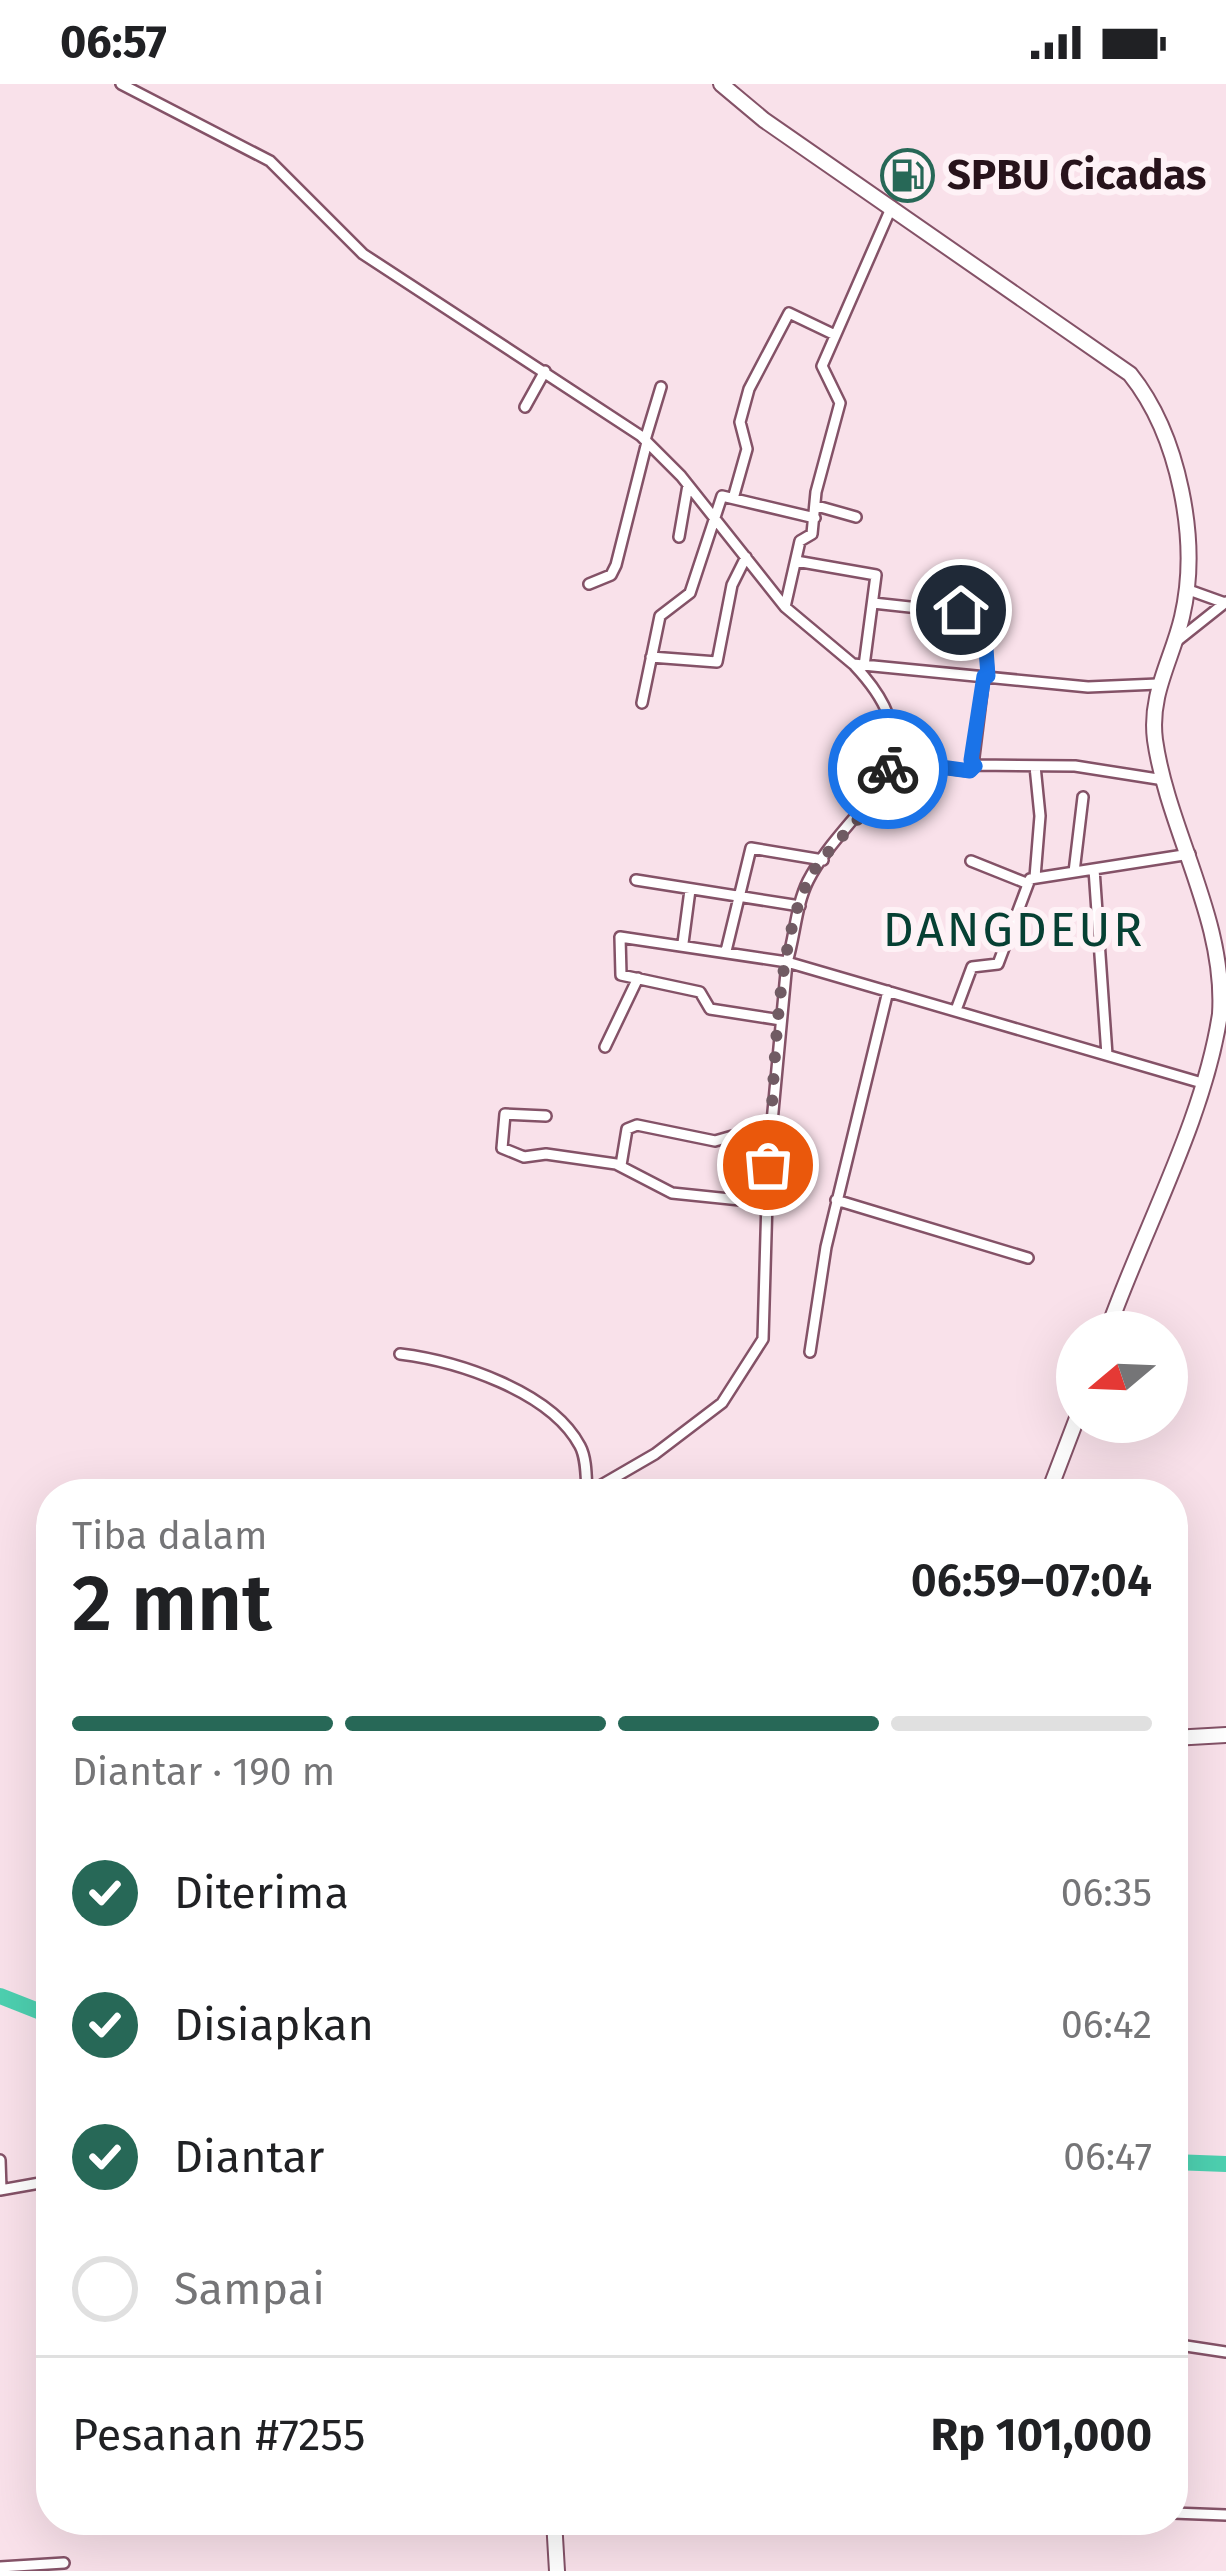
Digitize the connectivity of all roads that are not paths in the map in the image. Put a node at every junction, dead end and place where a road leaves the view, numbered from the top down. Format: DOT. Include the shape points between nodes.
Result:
graph roads {
  1 [pos="121,84"];
  2 [pos="722,84"];
  3 [pos="892,206"];
  4 [pos="835,335"];
  5 [pos="545,371"];
  6 [pos="661,387"];
  7 [pos="525,407"];
  8 [pos="646,441"];
  9 [pos="688,485"];
  10 [pos="734,495"];
  11 [pos="816,512"];
  12 [pos="713,517"];
  13 [pos="856,518"];
  14 [pos="679,537"];
  15 [pos="746,557"];
  16 [pos="796,561"];
  17 [pos="590,584"];
  18 [pos="1186,589"];
  19 [pos="1226,602"];
  20 [pos="874,603"];
  21 [pos="785,607"];
  22 [pos="1173,644"];
  23 [pos="651,657"];
  24 [pos="859,667"];
  25 [pos="986,676"];
  26 [pos="1158,684"];
  27 [pos="642,703"];
  28 [pos="889,760"];
  29 [pos="975,766"];
  30 [pos="1035,766"];
  31 [pos="1166,781"];
  32 [pos="1083,796"];
  33 [pos="1190,854"];
  34 [pos="823,860"];
  35 [pos="971,861"];
  36 [pos="1094,869"];
  37 [pos="1074,872"];
  38 [pos="636,880"];
  39 [pos="1031,880"];
  40 [pos="690,890"];
  41 [pos="739,898"];
  42 [pos="800,906"];
  43 [pos="683,943"];
  44 [pos="726,951"];
  45 [pos="793,963"];
  46 [pos="638,978"];
  47 [pos="888,991"];
  48 [pos="956,1010"];
  49 [pos="781,1019"];
  50 [pos="605,1048"];
  51 [pos="1107,1055"];
  52 [pos="1202,1083"];
  53 [pos="546,1116"];
  54 [pos="771,1136"];
  55 [pos="621,1166"];
  56 [pos="836,1200"];
  57 [pos="769,1203"];
  58 [pos="1028,1258"];
  59 [pos="1115,1311"];
  60 [pos="810,1352"];
  61 [pos="400,1354"];
  62 [pos="1067,1443"];
  63 [pos="585,1479"];
  64 [pos="612,1479"];
  65 [pos="1054,1479"];
  66 [pos="1226,1735"];
  67 [pos="1188,1737"];
  68 [pos="0,2160"];
  69 [pos="36,2184"];
  70 [pos="0,2190"];
  71 [pos="1188,2346"];
  72 [pos="1226,2352"];
  73 [pos="1188,2513"];
  74 [pos="1226,2515"];
  75 [pos="555,2535"];
  76 [pos="64,2563"];
  77 [pos="0,2566"];
  78 [pos="557,2571"];
  1 -- 5 [label="street" via="270,161 364,254"];
  2 -- 3 [label="main road"];
  3 -- 4 [label="street"];
  3 -- 18 [label="main road" via="1066,325 1147,394 1174,466"];
  4 -- 10 [label="street" via="789,313 749,389 740,422 747,449"];
  4 -- 11 [label="street" via="822,374 840,403"];
  5 -- 7 [label="street"];
  5 -- 8 [label="street"];
  6 -- 8 [label="street"];
  8 -- 9 [label="street"];
  8 -- 17 [label="street" via="616,565"];
  9 -- 12 [label="street"];
  9 -- 14 [label="street"];
  10 -- 11 [label="street"];
  10 -- 12 [label="street" via="722,496"];
  11 -- 13 [label="street"];
  11 -- 16 [label="street"];
  12 -- 15 [label="street"];
  12 -- 23 [label="street" via="690,593 659,616"];
  15 -- 21 [label="street"];
  15 -- 23 [label="street" via="732,585 717,662"];
  16 -- 20 [label="street" via="872,571"];
  16 -- 21 [label="street"];
  18 -- 19 [label="street"];
  18 -- 22 [label="main road"];
  19 -- 22 [label="street"];
  20 -- 24 [label="street"];
  20 -- 25 [label="street" via="974,614 984,622"];
  21 -- 24 [label="street"];
  22 -- 26 [label="main road"];
  23 -- 27 [label="street"];
  24 -- 25 [label="street"];
  24 -- 28 [label="street" via="887,723"];
  25 -- 26 [label="street" via="1088,687"];
  25 -- 29 [label="street"];
  26 -- 31 [label="main road" via="1155,742"];
  28 -- 29 [label="street"];
  28 -- 34 [label="street" via="877,796"];
  29 -- 30 [label="street"];
  30 -- 31 [label="street"];
  30 -- 39 [label="street" via="1040,816"];
  31 -- 33 [label="main road"];
  32 -- 37 [label="street"];
  33 -- 36 [label="street"];
  33 -- 52 [label="main road" via="1222,983"];
  34 -- 41 [label="street" via="753,847"];
  34 -- 42 [label="street"];
  35 -- 39 [label="street"];
  36 -- 37 [label="street"];
  36 -- 51 [label="street"];
  37 -- 39 [label="street"];
  38 -- 40 [label="street"];
  39 -- 48 [label="street" via="998,964 971,967"];
  40 -- 41 [label="street"];
  40 -- 43 [label="street"];
  41 -- 42 [label="street"];
  41 -- 44 [label="street"];
  42 -- 45 [label="street"];
  43 -- 44 [label="street"];
  43 -- 46 [label="street" via="621,936 617,972"];
  44 -- 45 [label="street"];
  45 -- 47 [label="street"];
  45 -- 49 [label="street"];
  46 -- 49 [label="street" via="700,992 710,1009"];
  46 -- 50 [label="street"];
  47 -- 48 [label="street"];
  47 -- 56 [label="street"];
  48 -- 51 [label="street"];
  49 -- 54 [label="street"];
  51 -- 52 [label="street"];
  52 -- 59 [label="main road"];
  53 -- 55 [label="street" via="505,1114 502,1148"];
  54 -- 55 [label="street" via="715,1141 637,1125 627,1129"];
  54 -- 57 [label="street"];
  55 -- 57 [label="street" via="675,1194"];
  56 -- 58 [label="street"];
  56 -- 60 [label="street"];
  57 -- 64 [label="street" via="764,1339 729,1395"];
  61 -- 63 [label="street" via="524,1392 581,1447"];
  62 -- 65 [label="main road"];
  66 -- 67 [label="main road"];
  68 -- 70 [label="street"];
  69 -- 70 [label="street"];
  71 -- 72 [label="street"];
  73 -- 74 [label="street"];
  75 -- 78 [label="main road"];
  76 -- 77 [label="street"];
}
